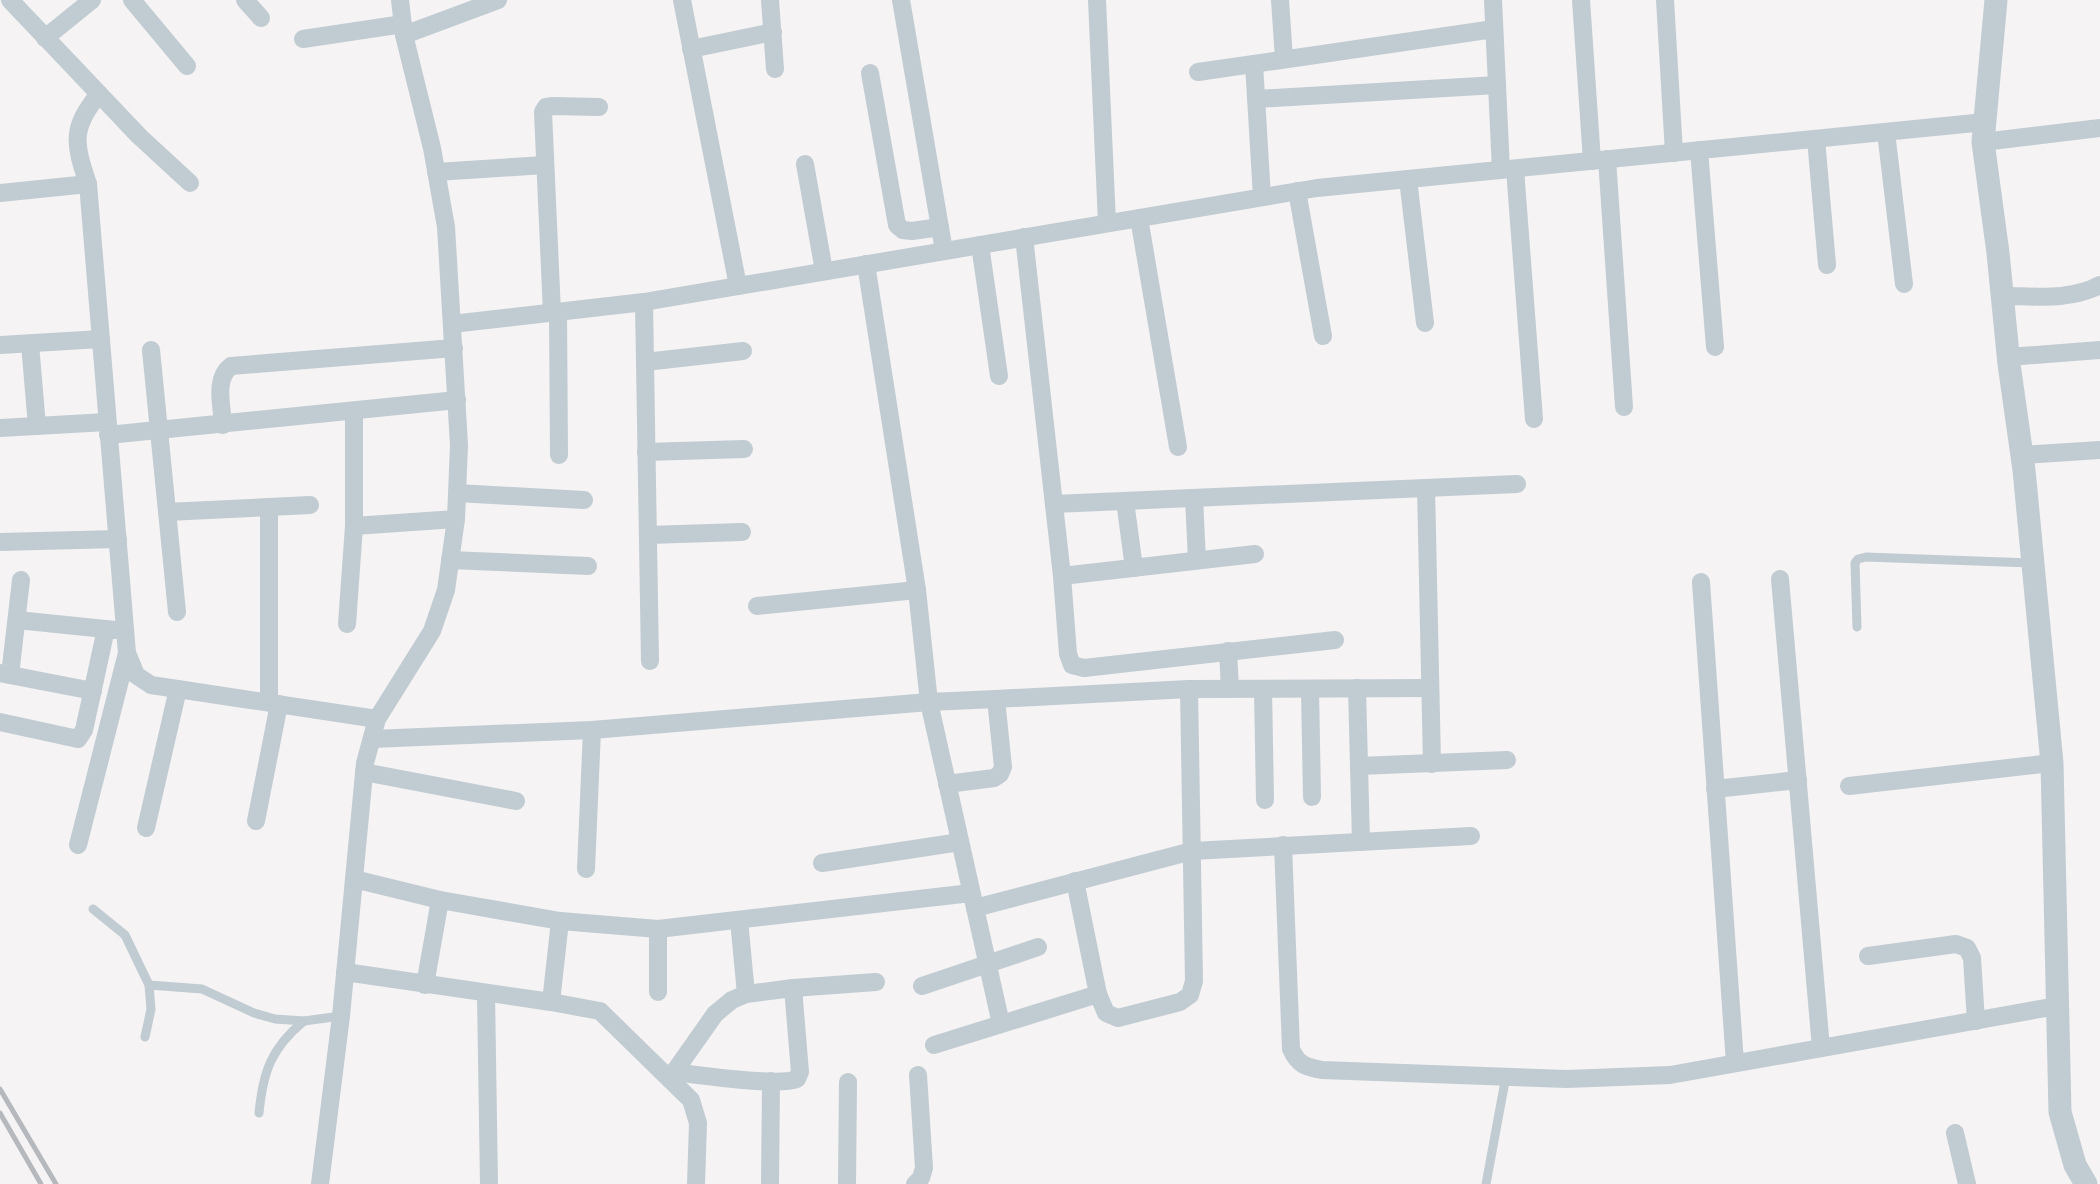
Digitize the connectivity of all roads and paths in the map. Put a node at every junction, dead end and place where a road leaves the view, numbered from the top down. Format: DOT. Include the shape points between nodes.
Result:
graph roads {
  1 [pos="10,0"];
  2 [pos="92,0"];
  3 [pos="132,0"];
  4 [pos="245,0"];
  5 [pos="400,0"];
  6 [pos="499,0"];
  7 [pos="682,0"];
  8 [pos="770,0"];
  9 [pos="901,0"];
  10 [pos="1097,0"];
  11 [pos="1280,0"];
  12 [pos="1493,0"];
  13 [pos="1581,0"];
  14 [pos="1665,0"];
  15 [pos="1996,0"];
  16 [pos="475,4"];
  17 [pos="261,18"];
  18 [pos="1494,29"];
  19 [pos="403,30"];
  20 [pos="773,32"];
  21 [pos="45,38"];
  22 [pos="303,39"];
  23 [pos="691,49"];
  24 [pos="1284,60"];
  25 [pos="1254,64"];
  26 [pos="187,66"];
  27 [pos="775,69"];
  28 [pos="1198,72"];
  29 [pos="870,73"];
  30 [pos="1497,85"];
  31 [pos="99,94"];
  32 [pos="1256,99"];
  33 [pos="599,107"];
  34 [pos="2100,128"];
  35 [pos="1886,132"];
  36 [pos="1984,132"];
  37 [pos="1816,139"];
  38 [pos="1699,150"];
  39 [pos="1674,153"];
  40 [pos="1600,160"];
  41 [pos="545,164"];
  42 [pos="805,164"];
  43 [pos="1508,169"];
  44 [pos="436,172"];
  45 [pos="1408,179"];
  46 [pos="190,183"];
  47 [pos="88,184"];
  48 [pos="1297,191"];
  49 [pos="0,193"];
  50 [pos="1262,197"];
  51 [pos="1139,218"];
  52 [pos="1107,223"];
  53 [pos="940,227"];
  54 [pos="1024,237"];
  55 [pos="980,245"];
  56 [pos="944,251"];
  57 [pos="866,264"];
  58 [pos="1827,265"];
  59 [pos="824,271"];
  60 [pos="1904,285"];
  61 [pos="2100,285"];
  62 [pos="738,286"];
  63 [pos="2002,296"];
  64 [pos="644,302"];
  65 [pos="555,312"];
  66 [pos="1425,323"];
  67 [pos="452,324"];
  68 [pos="1322,336"];
  69 [pos="101,339"];
  70 [pos="30,344"];
  71 [pos="0,345"];
  72 [pos="1715,347"];
  73 [pos="454,348"];
  74 [pos="151,350"];
  75 [pos="2100,350"];
  76 [pos="743,351"];
  77 [pos="2008,357"];
  78 [pos="645,362"];
  79 [pos="999,376"];
  80 [pos="457,400"];
  81 [pos="1624,407"];
  82 [pos="354,411"];
  83 [pos="1534,419"];
  84 [pos="223,425"];
  85 [pos="37,426"];
  86 [pos="0,428"];
  87 [pos="108,429"];
  88 [pos="158,431"];
  89 [pos="1178,447"];
  90 [pos="744,449"];
  91 [pos="2100,450"];
  92 [pos="646,452"];
  93 [pos="559,455"];
  94 [pos="2022,455"];
  95 [pos="1517,484"];
  96 [pos="1426,488"];
  97 [pos="457,493"];
  98 [pos="1194,498"];
  99 [pos="584,500"];
  100 [pos="1125,501"];
  101 [pos="1054,504"];
  102 [pos="310,505"];
  103 [pos="269,507"];
  104 [pos="167,512"];
  105 [pos="456,519"];
  106 [pos="354,526"];
  107 [pos="742,532"];
  108 [pos="648,535"];
  109 [pos="118,539"];
  110 [pos="0,542"];
  111 [pos="1255,554"];
  112 [pos="450,560"];
  113 [pos="1197,560"];
  114 [pos="2033,564"];
  115 [pos="589,566"];
  116 [pos="1134,568"];
  117 [pos="1062,576"];
  118 [pos="1780,579"];
  119 [pos="21,580"];
  120 [pos="1701,582"];
  121 [pos="917,590"];
  122 [pos="757,606"];
  123 [pos="177,612"];
  124 [pos="17,620"];
  125 [pos="347,624"];
  126 [pos="1857,627"];
  127 [pos="106,629"];
  128 [pos="126,631"];
  129 [pos="1335,640"];
  130 [pos="1228,651"];
  131 [pos="127,653"];
  132 [pos="650,661"];
  133 [pos="5,674"];
  134 [pos="1310,688"];
  135 [pos="1357,688"];
  136 [pos="1430,688"];
  137 [pos="178,689"];
  138 [pos="1230,689"];
  139 [pos="1262,689"];
  140 [pos="1189,690"];
  141 [pos="93,691"];
  142 [pos="996,699"];
  143 [pos="929,702"];
  144 [pos="274,703"];
  145 [pos="377,719"];
  146 [pos="0,722"];
  147 [pos="592,730"];
  148 [pos="372,739"];
  149 [pos="1507,760"];
  150 [pos="2052,763"];
  151 [pos="1432,764"];
  152 [pos="1359,766"];
  153 [pos="364,772"];
  154 [pos="1798,780"];
  155 [pos="947,783"];
  156 [pos="1849,786"];
  157 [pos="1716,789"];
  158 [pos="1312,797"];
  159 [pos="1265,800"];
  160 [pos="516,802"];
  161 [pos="256,821"];
  162 [pos="146,828"];
  163 [pos="1471,836"];
  164 [pos="960,842"];
  165 [pos="1361,842"];
  166 [pos="78,845"];
  167 [pos="1283,845"];
  168 [pos="1192,850"];
  169 [pos="822,863"];
  170 [pos="586,869"];
  171 [pos="354,879"];
  172 [pos="1075,881"];
  173 [pos="440,900"];
  174 [pos="973,900"];
  175 [pos="93,909"];
  176 [pos="739,920"];
  177 [pos="560,921"];
  178 [pos="658,929"];
  179 [pos="1038,947"];
  180 [pos="1868,957"];
  181 [pos="987,964"];
  182 [pos="345,972"];
  183 [pos="876,982"];
  184 [pos="149,985"];
  185 [pos="425,985"];
  186 [pos="922,986"];
  187 [pos="793,988"];
  188 [pos="657,992"];
  189 [pos="486,994"];
  190 [pos="746,994"];
  191 [pos="1098,994"];
  192 [pos="551,1002"];
  193 [pos="2057,1006"];
  194 [pos="341,1016"];
  195 [pos="304,1021"];
  196 [pos="1976,1021"];
  197 [pos="1000,1024"];
  198 [pos="145,1037"];
  199 [pos="934,1045"];
  200 [pos="1821,1048"];
  201 [pos="1735,1063"];
  202 [pos="671,1075"];
  203 [pos="918,1075"];
  204 [pos="1506,1076"];
  205 [pos="771,1081"];
  206 [pos="848,1082"];
  207 [pos="260,1113"];
  208 [pos="1955,1133"];
  209 [pos="2077,1178"];
  210 [pos="320,1184"];
  211 [pos="489,1184"];
  212 [pos="696,1184"];
  213 [pos="770,1184"];
  214 [pos="847,1184"];
  215 [pos="915,1184"];
  216 [pos="1486,1184"];
  217 [pos="1967,1184"];
  1 -- 21 [label="street"];
  2 -- 21 [label="street"];
  3 -- 26 [label="street"];
  4 -- 17 [label="street"];
  5 -- 19 [label="street"];
  6 -- 16 [label="street"];
  7 -- 23 [label="street"];
  8 -- 20 [label="street"];
  9 -- 53 [label="street"];
  10 -- 52 [label="street"];
  11 -- 24 [label="street"];
  12 -- 18 [label="street"];
  13 -- 40 [label="street"];
  14 -- 39 [label="street"];
  15 -- 36 [label="street"];
  16 -- 19 [label="street"];
  18 -- 24 [label="street"];
  18 -- 30 [label="street"];
  19 -- 22 [label="street"];
  19 -- 44 [label="street"];
  20 -- 23 [label="street"];
  20 -- 27 [label="street"];
  21 -- 31 [label="street"];
  23 -- 62 [label="street"];
  24 -- 25 [label="street"];
  25 -- 28 [label="street"];
  25 -- 32 [label="street"];
  29 -- 53 [label="street" via="897,225 912,231"];
  30 -- 32 [label="street"];
  30 -- 43 [label="street"];
  31 -- 46 [label="street"];
  31 -- 47 [label="street" via="83,113 77,130"];
  32 -- 50 [label="street"];
  33 -- 41 [label="street" via="546,107 542,112"];
  34 -- 36 [label="street"];
  35 -- 36 [label="street"];
  35 -- 37 [label="street"];
  35 -- 60 [label="street"];
  36 -- 63 [label="street"];
  37 -- 38 [label="street"];
  37 -- 58 [label="street"];
  38 -- 39 [label="street"];
  38 -- 72 [label="street"];
  39 -- 40 [label="street"];
  40 -- 43 [label="street"];
  40 -- 81 [label="street"];
  41 -- 44 [label="street"];
  41 -- 65 [label="street"];
  42 -- 59 [label="street"];
  43 -- 45 [label="street"];
  43 -- 83 [label="street"];
  44 -- 67 [label="street" via="446,227"];
  45 -- 48 [label="street"];
  45 -- 66 [label="street"];
  47 -- 49 [label="street"];
  47 -- 69 [label="street"];
  48 -- 50 [label="street"];
  48 -- 68 [label="street"];
  50 -- 51 [label="street"];
  51 -- 52 [label="street"];
  51 -- 89 [label="street"];
  52 -- 54 [label="street"];
  53 -- 56 [label="street"];
  54 -- 55 [label="street"];
  54 -- 101 [label="street"];
  55 -- 56 [label="street"];
  55 -- 79 [label="street"];
  56 -- 57 [label="street"];
  57 -- 59 [label="street"];
  57 -- 121 [label="street"];
  59 -- 62 [label="street"];
  61 -- 63 [label="street" via="2061,296"];
  62 -- 64 [label="street"];
  63 -- 77 [label="street"];
  64 -- 65 [label="street"];
  64 -- 78 [label="street"];
  65 -- 67 [label="street"];
  65 -- 93 [label="street"];
  67 -- 73 [label="street"];
  69 -- 70 [label="street"];
  69 -- 87 [label="street"];
  70 -- 71 [label="street"];
  70 -- 85 [label="street"];
  73 -- 80 [label="street"];
  73 -- 84 [label="street" via="231,366 220,381"];
  74 -- 88 [label="street"];
  75 -- 77 [label="street"];
  76 -- 78 [label="street"];
  77 -- 94 [label="street"];
  78 -- 92 [label="street"];
  80 -- 82 [label="street"];
  80 -- 97 [label="street"];
  82 -- 84 [label="street"];
  82 -- 106 [label="street"];
  84 -- 88 [label="street"];
  85 -- 86 [label="street"];
  85 -- 87 [label="street"];
  87 -- 88 [label="street"];
  87 -- 109 [label="street"];
  88 -- 104 [label="street"];
  90 -- 92 [label="street"];
  91 -- 94 [label="street"];
  92 -- 108 [label="street"];
  94 -- 114 [label="street"];
  95 -- 96 [label="street"];
  96 -- 98 [label="street"];
  96 -- 136 [label="street"];
  97 -- 99 [label="street"];
  97 -- 105 [label="street"];
  98 -- 100 [label="street"];
  98 -- 113 [label="street"];
  100 -- 101 [label="street"];
  100 -- 116 [label="street"];
  101 -- 117 [label="street"];
  102 -- 103 [label="street"];
  103 -- 104 [label="street"];
  103 -- 144 [label="street"];
  104 -- 123 [label="street"];
  105 -- 106 [label="street"];
  105 -- 112 [label="street"];
  106 -- 125 [label="street"];
  107 -- 108 [label="street"];
  108 -- 132 [label="street"];
  109 -- 110 [label="street"];
  109 -- 128 [label="street"];
  111 -- 113 [label="street"];
  112 -- 115 [label="street"];
  112 -- 145 [label="street" via="432,631"];
  113 -- 116 [label="street"];
  114 -- 126 [label="lane" via="1858,559"];
  114 -- 150 [label="street"];
  116 -- 117 [label="street"];
  117 -- 130 [label="street" via="1072,665 1084,668"];
  118 -- 154 [label="street"];
  119 -- 124 [label="street"];
  120 -- 157 [label="street"];
  121 -- 122 [label="street"];
  121 -- 143 [label="street"];
  124 -- 127 [label="street"];
  124 -- 133 [label="street"];
  127 -- 128 [label="street"];
  127 -- 141 [label="street"];
  128 -- 131 [label="street"];
  129 -- 130 [label="street"];
  130 -- 138 [label="street"];
  131 -- 137 [label="street" via="136,675 151,685"];
  131 -- 166 [label="street"];
  133 -- 141 [label="street"];
  134 -- 135 [label="street"];
  134 -- 139 [label="street"];
  134 -- 158 [label="street"];
  135 -- 136 [label="street"];
  135 -- 152 [label="street"];
  136 -- 151 [label="street"];
  137 -- 144 [label="street"];
  137 -- 162 [label="street"];
  138 -- 139 [label="street"];
  138 -- 140 [label="street"];
  139 -- 159 [label="street"];
  140 -- 142 [label="street"];
  140 -- 168 [label="street"];
  141 -- 146 [label="street" via="78,739"];
  142 -- 143 [label="street"];
  142 -- 155 [label="street" via="1000,774"];
  143 -- 147 [label="street"];
  143 -- 155 [label="street"];
  144 -- 145 [label="street"];
  144 -- 161 [label="street"];
  145 -- 148 [label="street"];
  147 -- 148 [label="street"];
  147 -- 170 [label="street"];
  148 -- 153 [label="street"];
  149 -- 151 [label="street"];
  150 -- 156 [label="street"];
  150 -- 193 [label="street"];
  151 -- 152 [label="street"];
  152 -- 165 [label="street"];
  153 -- 160 [label="street"];
  153 -- 171 [label="street"];
  154 -- 157 [label="street"];
  154 -- 200 [label="street"];
  155 -- 164 [label="street"];
  157 -- 201 [label="street"];
  163 -- 165 [label="street"];
  164 -- 169 [label="street"];
  164 -- 174 [label="street"];
  165 -- 167 [label="street"];
  167 -- 168 [label="street"];
  167 -- 204 [label="street" via="1290,1049 1296,1060 1322,1070"];
  168 -- 172 [label="street"];
  168 -- 191 [label="street" via="1194,981 1190,995 1180,1003 1118,1018 1106,1013"];
  171 -- 173 [label="street"];
  171 -- 182 [label="street"];
  172 -- 174 [label="street"];
  172 -- 191 [label="street"];
  173 -- 177 [label="street"];
  173 -- 185 [label="street"];
  174 -- 176 [label="street"];
  174 -- 181 [label="street"];
  175 -- 184 [label="lane" via="125,935"];
  176 -- 178 [label="street"];
  176 -- 190 [label="street"];
  177 -- 178 [label="street"];
  177 -- 192 [label="street"];
  178 -- 188 [label="street"];
  179 -- 181 [label="street"];
  180 -- 196 [label="street" via="1956,944 1967,948 1972,958"];
  181 -- 186 [label="street"];
  181 -- 197 [label="street"];
  182 -- 185 [label="street"];
  182 -- 194 [label="street"];
  183 -- 187 [label="street"];
  184 -- 195 [label="lane" via="202,989 254,1013"];
  184 -- 198 [label="lane" via="151,1009"];
  185 -- 189 [label="street"];
  187 -- 190 [label="street"];
  187 -- 205 [label="street" via="800,1072 789,1082"];
  189 -- 192 [label="street"];
  189 -- 211 [label="street"];
  190 -- 202 [label="street" via="715,1014"];
  191 -- 197 [label="street"];
  192 -- 202 [label="street" via="600,1011"];
  193 -- 196 [label="street"];
  193 -- 209 [label="street" via="2060,1112"];
  194 -- 195 [label="lane"];
  194 -- 210 [label="street"];
  195 -- 207 [label="lane" via="275,1052 265,1074"];
  196 -- 200 [label="street"];
  197 -- 199 [label="street"];
  200 -- 201 [label="street"];
  201 -- 204 [label="street" via="1670,1075"];
  202 -- 205 [label="street"];
  202 -- 212 [label="street" via="697,1114"];
  203 -- 215 [label="street" via="924,1168"];
  204 -- 216 [label="lane"];
  205 -- 213 [label="street"];
  206 -- 214 [label="street"];
  208 -- 217 [label="street"];
}
